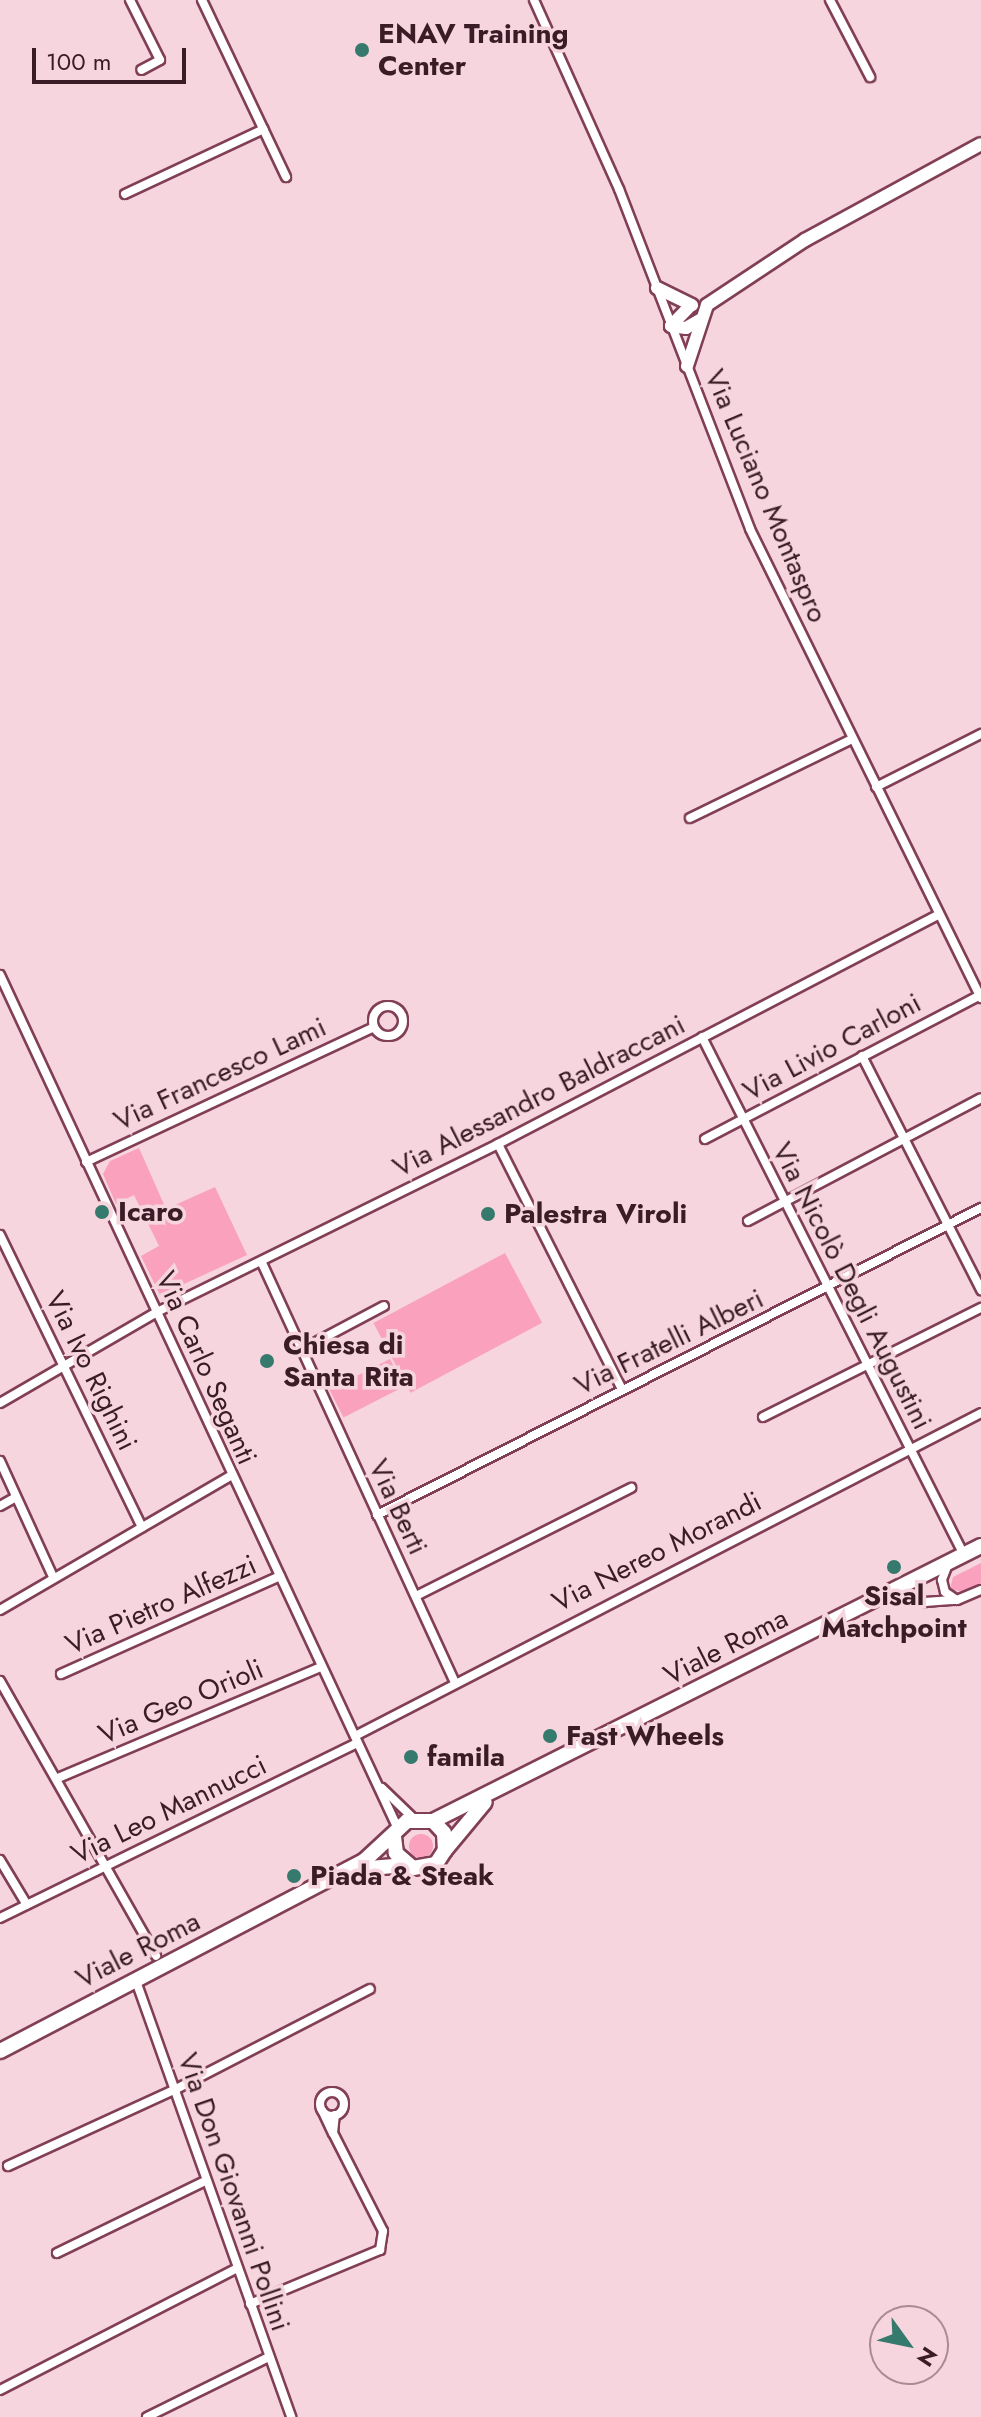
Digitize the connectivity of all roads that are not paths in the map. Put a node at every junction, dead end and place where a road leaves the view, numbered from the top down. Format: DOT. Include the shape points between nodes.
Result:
graph roads {
  1 [pos="130,0"];
  2 [pos="202,0"];
  3 [pos="534,0"];
  4 [pos="830,0"];
  5 [pos="141,70"];
  6 [pos="870,77"];
  7 [pos="264,129"];
  8 [pos="981,144"];
  9 [pos="286,177"];
  10 [pos="125,194"];
  11 [pos="657,288"];
  12 [pos="691,305"];
  13 [pos="707,305"];
  14 [pos="702,318"];
  15 [pos="671,326"];
  16 [pos="687,366"];
  17 [pos="981,734"];
  18 [pos="852,739"];
  19 [pos="876,787"];
  20 [pos="690,818"];
  21 [pos="939,914"];
  22 [pos="0,975"];
  23 [pos="980,997"];
  24 [pos="374,1027"];
  25 [pos="702,1037"];
  26 [pos="862,1056"];
  27 [pos="981,1098"];
  28 [pos="743,1119"];
  29 [pos="705,1139"];
  30 [pos="903,1139"];
  31 [pos="498,1144"];
  32 [pos="86,1162"];
  33 [pos="785,1201"];
  34 [pos="981,1208"];
  35 [pos="748,1221"];
  36 [pos="950,1226"];
  37 [pos="0,1235"];
  38 [pos="262,1263"];
  39 [pos="829,1287"];
  40 [pos="981,1290"];
  41 [pos="384,1306"];
  42 [pos="981,1308"];
  43 [pos="157,1312"];
  44 [pos="299,1351"];
  45 [pos="64,1365"];
  46 [pos="868,1365"];
  47 [pos="622,1389"];
  48 [pos="0,1403"];
  49 [pos="981,1413"];
  50 [pos="763,1417"];
  51 [pos="909,1446"];
  52 [pos="0,1461"];
  53 [pos="230,1476"];
  54 [pos="631,1488"];
  55 [pos="16,1497"];
  56 [pos="0,1506"];
  57 [pos="377,1515"];
  58 [pos="142,1527"];
  59 [pos="981,1546"];
  60 [pos="964,1555"];
  61 [pos="948,1563"];
  62 [pos="280,1576"];
  63 [pos="53,1577"];
  64 [pos="898,1589"];
  65 [pos="981,1590"];
  66 [pos="416,1596"];
  67 [pos="957,1600"];
  68 [pos="0,1610"];
  69 [pos="321,1667"];
  70 [pos="61,1674"];
  71 [pos="0,1681"];
  72 [pos="455,1682"];
  73 [pos="356,1740"];
  74 [pos="58,1778"];
  75 [pos="374,1778"];
  76 [pos="493,1794"];
  77 [pos="413,1818"];
  78 [pos="433,1821"];
  79 [pos="396,1833"];
  80 [pos="445,1850"];
  81 [pos="0,1860"];
  82 [pos="106,1864"];
  83 [pos="406,1865"];
  84 [pos="342,1873"];
  85 [pos="27,1905"];
  86 [pos="0,1918"];
  87 [pos="156,1956"];
  88 [pos="136,1981"];
  89 [pos="370,1989"];
  90 [pos="0,2051"];
  91 [pos="176,2089"];
  92 [pos="322,2111"];
  93 [pos="335,2115"];
  94 [pos="333,2133"];
  95 [pos="8,2166"];
  96 [pos="205,2181"];
  97 [pos="57,2253"];
  98 [pos="237,2268"];
  99 [pos="250,2304"];
  100 [pos="269,2357"];
  101 [pos="0,2390"];
  102 [pos="147,2417"];
  103 [pos="291,2417"];
  1 -- 5 [label="street" via="160,60"];
  2 -- 7 [label="street"];
  3 -- 11 [label="street, Via Luciano Montaspro" via="587,112"];
  4 -- 6 [label="street"];
  7 -- 9 [label="street"];
  7 -- 10 [label="street"];
  8 -- 13 [label="street" via="819,232"];
  11 -- 12 [label="street"];
  11 -- 15 [label="street, Via Luciano Montaspro"];
  12 -- 13 [label="street"];
  12 -- 15 [label="street"];
  13 -- 14 [label="street"];
  14 -- 15 [label="street" via="686,328"];
  14 -- 16 [label="street"];
  15 -- 16 [label="street, Via Luciano Montaspro"];
  16 -- 18 [label="street, Via Luciano Montaspro" via="750,529"];
  17 -- 19 [label="street"];
  18 -- 19 [label="street, Via Luciano Montaspro"];
  18 -- 20 [label="street"];
  19 -- 21 [label="street, Via Luciano Montaspro"];
  21 -- 23 [label="street, Via Luciano Montaspro"];
  21 -- 25 [label="street, Via Alessandro Baldraccani"];
  22 -- 32 [label="street, Via Carlo Seganti"];
  23 -- 26 [label="street, Via Livio Carloni"];
  24 -- 32 [label="street, Via Francesco Lami"];
  25 -- 28 [label="street, Via Nicolò Degli Augustini"];
  25 -- 31 [label="street, Via Alessandro Baldraccani"];
  26 -- 28 [label="street, Via Livio Carloni"];
  26 -- 30 [label="street"];
  27 -- 30 [label="street"];
  28 -- 29 [label="street, Via Livio Carloni"];
  28 -- 33 [label="street, Via Nicolò Degli Augustini"];
  30 -- 33 [label="street"];
  30 -- 36 [label="street"];
  31 -- 38 [label="street, Via Alessandro Baldraccani"];
  31 -- 47 [label="street"];
  32 -- 43 [label="street, Via Carlo Seganti"];
  33 -- 35 [label="street"];
  33 -- 39 [label="street, Via Nicolò Degli Augustini"];
  34 -- 36 [label="street, Via Fratelli Alberi"];
  36 -- 39 [label="street, Via Fratelli Alberi"];
  36 -- 40 [label="street"];
  37 -- 45 [label="street, Via Ivo Righini"];
  38 -- 43 [label="street, Via Alessandro Baldraccani"];
  38 -- 44 [label="street, Via Berti"];
  39 -- 46 [label="street, Via Nicolò Degli Augustini"];
  39 -- 47 [label="street, Via Fratelli Alberi"];
  41 -- 44 [label="street"];
  42 -- 46 [label="street"];
  43 -- 45 [label="street, Via Alessandro Baldraccani"];
  43 -- 53 [label="street, Via Carlo Seganti"];
  44 -- 57 [label="street, Via Berti"];
  45 -- 48 [label="street, Via Alessandro Baldraccani"];
  45 -- 58 [label="street, Via Ivo Righini"];
  46 -- 50 [label="street"];
  46 -- 51 [label="street, Via Nicolò Degli Augustini"];
  47 -- 57 [label="street, Via Fratelli Alberi"];
  49 -- 51 [label="street, Via Nereo Morandi"];
  51 -- 60 [label="street, Via Nicolò Degli Augustini"];
  51 -- 72 [label="street, Via Nereo Morandi"];
  52 -- 55 [label="street"];
  53 -- 58 [label="street"];
  53 -- 62 [label="street, Via Carlo Seganti"];
  54 -- 66 [label="street"];
  55 -- 56 [label="street"];
  55 -- 63 [label="street"];
  57 -- 66 [label="street, Via Berti"];
  58 -- 63 [label="street"];
  59 -- 60 [label="main road, Viale Roma"];
  60 -- 61 [label="main road, Viale Roma"];
  61 -- 64 [label="main road, Viale Roma"];
  61 -- 67 [label="street" via="942,1580 945,1592"];
  62 -- 69 [label="street, Via Carlo Seganti"];
  62 -- 70 [label="street, Via Pietro Alfezzi"];
  63 -- 68 [label="street"];
  64 -- 67 [label="street" via="925,1602"];
  64 -- 76 [label="main road, Viale Roma"];
  65 -- 67 [label="street"];
  66 -- 72 [label="street, Via Berti"];
  69 -- 73 [label="street, Via Carlo Seganti"];
  69 -- 74 [label="street, Via Geo Orioli"];
  71 -- 74 [label="street"];
  72 -- 73 [label="street, Via Nereo Morandi"];
  73 -- 75 [label="street, Via Carlo Seganti"];
  73 -- 82 [label="street, Via Leo Mannucci"];
  74 -- 82 [label="street"];
  75 -- 77 [label="street, Via Carlo Seganti"];
  75 -- 79 [label="street, Via Carlo Seganti"];
  76 -- 78 [label="main road, Viale Roma"];
  76 -- 80 [label="main road, Viale Roma" via="461,1824"];
  77 -- 78 [label="main road"];
  77 -- 79 [label="main road"];
  78 -- 80 [label="main road" via="444,1833"];
  79 -- 83 [label="main road" via="396,1853"];
  79 -- 84 [label="main road, Viale Roma"];
  80 -- 83 [label="main road" via="429,1867"];
  81 -- 85 [label="street"];
  82 -- 85 [label="street, Via Leo Mannucci"];
  82 -- 87 [label="street"];
  83 -- 84 [label="main road, Viale Roma"];
  84 -- 88 [label="main road, Viale Roma"];
  85 -- 86 [label="street, Via Leo Mannucci"];
  88 -- 90 [label="main road, Viale Roma"];
  88 -- 91 [label="street, Via Don Giovanni Pollini"];
  89 -- 91 [label="street"];
  91 -- 95 [label="street"];
  91 -- 96 [label="street, Via Don Giovanni Pollini"];
  92 -- 93 [label="street"];
  92 -- 93 [label="street" via="323,2097 336,2093 343,2105"];
  92 -- 94 [label="street"];
  93 -- 94 [label="street"];
  94 -- 99 [label="street" via="383,2231 380,2250"];
  96 -- 97 [label="street"];
  96 -- 98 [label="street, Via Don Giovanni Pollini"];
  98 -- 99 [label="street, Via Don Giovanni Pollini"];
  98 -- 101 [label="street"];
  99 -- 100 [label="street, Via Don Giovanni Pollini"];
  100 -- 102 [label="street"];
  100 -- 103 [label="street, Via Don Giovanni Pollini"];
}
